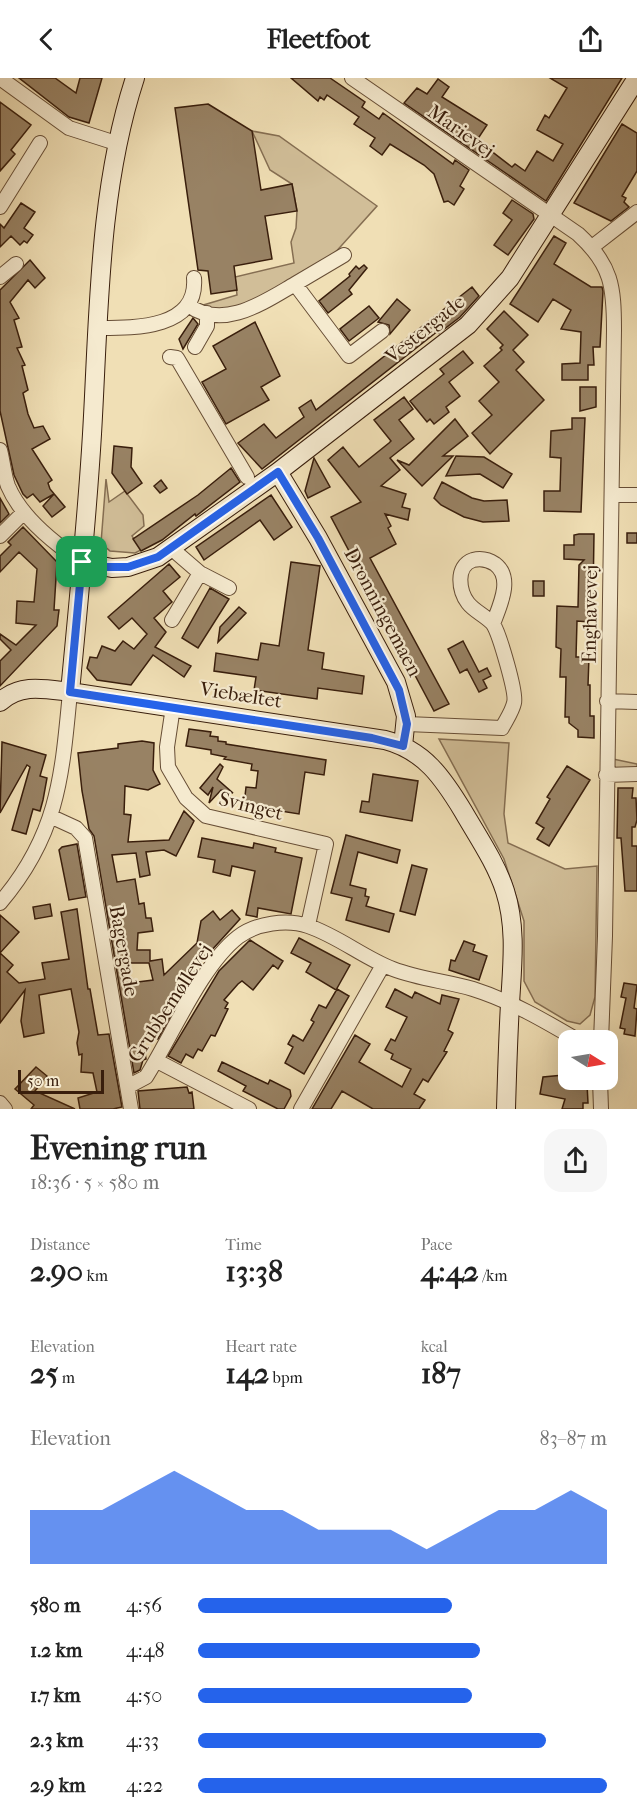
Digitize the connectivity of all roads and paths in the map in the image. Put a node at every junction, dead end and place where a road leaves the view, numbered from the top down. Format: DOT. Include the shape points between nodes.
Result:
graph roads {
  1 [pos="0,78"];
  2 [pos="135,78"];
  3 [pos="352,78"];
  4 [pos="637,78"];
  5 [pos="40,143"];
  6 [pos="119,144"];
  7 [pos="0,207"];
  8 [pos="637,212"];
  9 [pos="549,216"];
  10 [pos="592,247"];
  11 [pos="344,255"];
  12 [pos="16,264"];
  13 [pos="0,277"];
  14 [pos="194,278"];
  15 [pos="295,284"];
  16 [pos="188,305"];
  17 [pos="207,313"];
  18 [pos="98,328"];
  19 [pos="382,331"];
  20 [pos="195,347"];
  21 [pos="171,357"];
  22 [pos="0,450"];
  23 [pos="278,472"];
  24 [pos="247,477"];
  25 [pos="4,487"];
  26 [pos="612,495"];
  27 [pos="637,495"];
  28 [pos="24,512"];
  29 [pos="0,536"];
  30 [pos="171,548"];
  31 [pos="82,562"];
  32 [pos="200,573"];
  33 [pos="229,588"];
  34 [pos="172,620"];
  35 [pos="493,624"];
  36 [pos="70,692"];
  37 [pos="607,701"];
  38 [pos="0,702"];
  39 [pos="637,702"];
  40 [pos="173,707"];
  41 [pos="407,724"];
  42 [pos="403,746"];
  43 [pos="637,774"];
  44 [pos="606,775"];
  45 [pos="52,817"];
  46 [pos="0,903"];
  47 [pos="308,925"];
  48 [pos="383,966"];
  49 [pos="510,1003"];
  50 [pos="559,1030"];
  51 [pos="601,1030"];
  52 [pos="156,1061"];
  53 [pos="129,1086"];
  54 [pos="600,1090"];
  55 [pos="0,1103"];
  56 [pos="5,1109"];
  57 [pos="131,1109"];
  58 [pos="249,1109"];
  59 [pos="301,1109"];
  60 [pos="506,1109"];
  61 [pos="601,1109"];
  1 -- 6 [label="street" via="69,129"];
  2 -- 6 [label="street"];
  3 -- 9 [label="street, Marievej"];
  4 -- 9 [label="street, Vestergade"];
  5 -- 7 [label="street"];
  6 -- 18 [label="street" via="106,225"];
  8 -- 10 [label="street"];
  9 -- 10 [label="street, Enghavevej"];
  9 -- 23 [label="street, Vestergade" via="510,278 468,325"];
  10 -- 26 [label="street, Enghavevej" via="608,272 614,295"];
  11 -- 15 [label="street"];
  12 -- 13 [label="street"];
  14 -- 16 [label="street" via="194,292"];
  15 -- 17 [label="street" via="254,308 227,315"];
  15 -- 19 [label="street" via="350,356"];
  16 -- 17 [label="street"];
  16 -- 18 [label="street" via="174,318 154,325"];
  17 -- 20 [label="street" via="207,326"];
  18 -- 31 [label="street"];
  21 -- 24 [label="street" via="177,358"];
  22 -- 25 [label="street"];
  23 -- 30 [label="street, Vestergade"];
  23 -- 41 [label="street, Dronningemaen" via="396,682"];
  25 -- 28 [label="street"];
  26 -- 27 [label="street"];
  26 -- 37 [label="street, Enghavevej"];
  28 -- 29 [label="street"];
  28 -- 31 [label="street" via="60,548"];
  30 -- 31 [label="street, Vestergade" via="128,567"];
  30 -- 32 [label="street"];
  31 -- 36 [label="street"];
  32 -- 33 [label="street"];
  32 -- 34 [label="street"];
  35 -- 35 [label="street" via="504,590 503,575 489,561 471,561 460,574 461,587 468,603"];
  35 -- 41 [label="street" via="515,690 514,702 501,728"];
  36 -- 38 [label="street" via="25,689"];
  36 -- 40 [label="street, Viebæltet"];
  36 -- 45 [label="street" via="63,762"];
  37 -- 39 [label="street"];
  37 -- 44 [label="street, Enghavevej"];
  40 -- 42 [label="street, Viebæltet"];
  40 -- 47 [label="street, Svinget" via="168,767 186,798 206,816 326,844"];
  41 -- 42 [label="street, Dronningemaen"];
  42 -- 49 [label="street" via="427,762 446,782 500,877 512,927"];
  43 -- 44 [label="street"];
  44 -- 51 [label="street, Enghavevej"];
  45 -- 46 [label="street" via="29,864"];
  45 -- 53 [label="street, Bagergade" via="76,828 84,838"];
  47 -- 48 [label="street, Grubbemøllevej"];
  47 -- 52 [label="street, Grubbemøllevej" via="258,926 239,937 214,963"];
  48 -- 49 [label="street, Grubbemøllevej"];
  48 -- 59 [label="street"];
  49 -- 50 [label="street, Grubbemøllevej"];
  49 -- 60 [label="street"];
  52 -- 53 [label="street, Grubbemøllevej" via="146,1077"];
  52 -- 58 [label="street"];
  53 -- 57 [label="street, Bagergade"];
  54 -- 61 [label="street"];
  55 -- 56 [label="street"];
}
